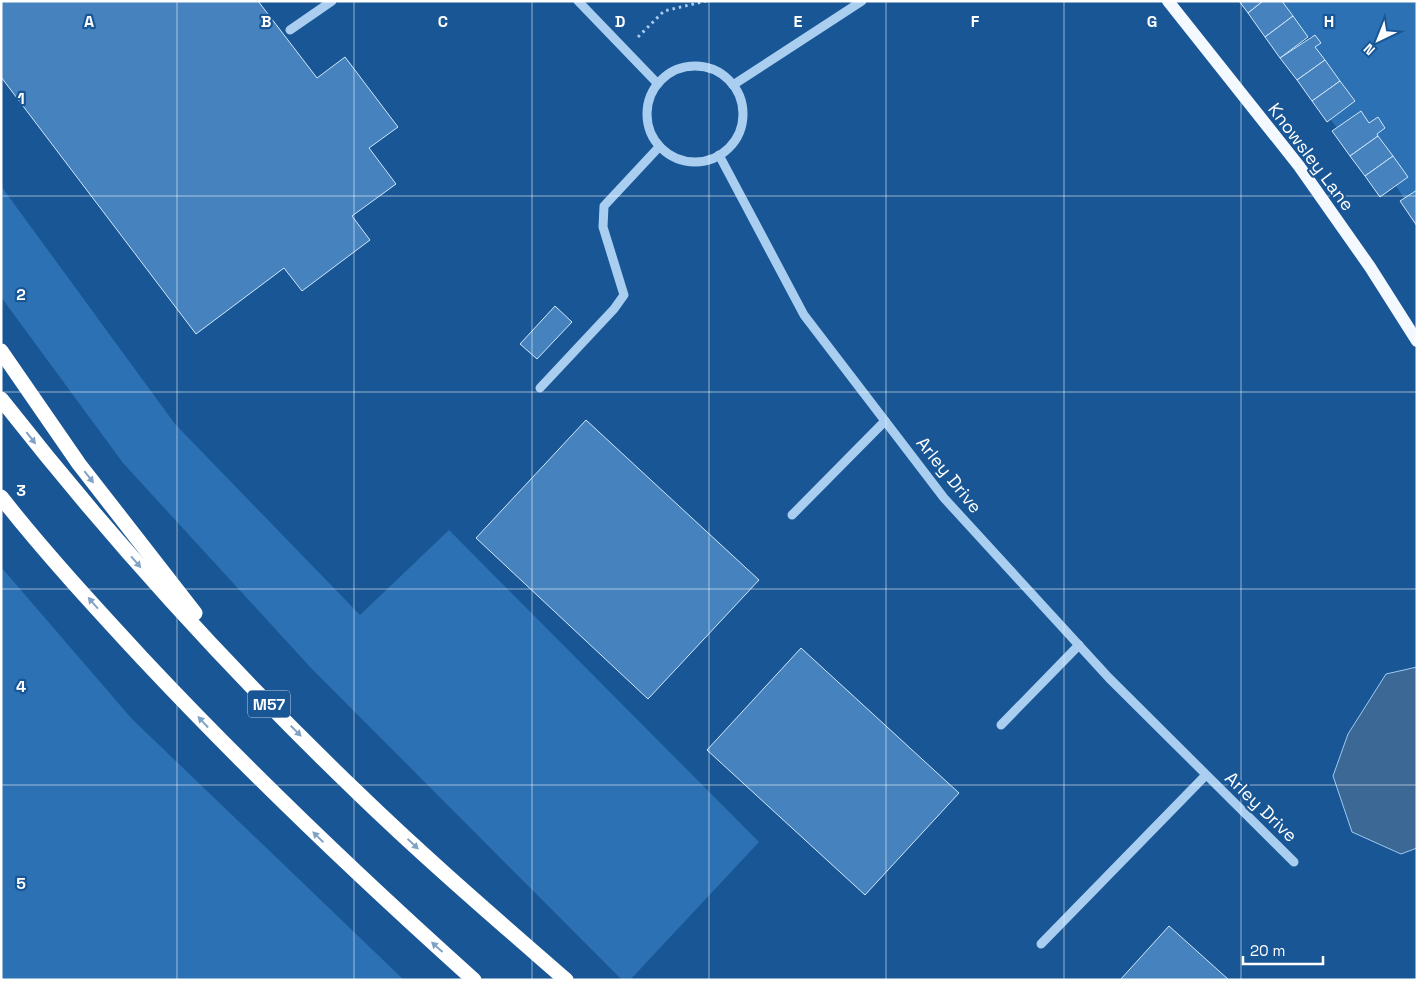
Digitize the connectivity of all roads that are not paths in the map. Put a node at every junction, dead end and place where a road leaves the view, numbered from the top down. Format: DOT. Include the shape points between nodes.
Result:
graph roads {
  1 [pos="332,1"];
  2 [pos="578,1"];
  3 [pos="862,1"];
  4 [pos="1168,1"];
  5 [pos="290,30"];
  6 [pos="657,83"];
  7 [pos="733,85"];
  8 [pos="659,147"];
  9 [pos="720,155"];
  10 [pos="1417,340"];
  11 [pos="1,351"];
  12 [pos="540,388"];
  13 [pos="1,399"];
  14 [pos="885,421"];
  15 [pos="1,497"];
  16 [pos="792,515"];
  17 [pos="1079,645"];
  18 [pos="253,687"];
  19 [pos="1001,725"];
  20 [pos="1206,776"];
  21 [pos="1294,862"];
  22 [pos="1041,944"];
  23 [pos="474,980"];
  24 [pos="566,980"];
  1 -- 5 [label="street"];
  2 -- 6 [label="street"];
  3 -- 7 [label="street"];
  4 -- 10 [label="main road, Knowsley Lane" via="1299,166"];
  6 -- 7 [label="street" via="675,71 695,66 710,68"];
  6 -- 8 [label="street" via="649,98 646,116"];
  7 -- 9 [label="street" via="740,97 742,123 730,147"];
  8 -- 9 [label="street" via="672,157 688,162"];
  8 -- 12 [label="street" via="604,206 603,227 624,295"];
  9 -- 14 [label="street, Arley Drive" via="804,316"];
  11 -- 18 [label="highway, M57, one-way" via="80,464"];
  13 -- 18 [label="highway, M57, one-way" via="154,582"];
  14 -- 16 [label="street"];
  14 -- 17 [label="street, Arley Drive" via="944,498"];
  23 -- 15 [label="highway, one-way" via="361,879 227,749 110,623"];
  17 -- 19 [label="street"];
  17 -- 20 [label="street, Arley Drive"];
  18 -- 24 [label="highway, M57, one-way" via="357,792"];
  20 -- 21 [label="street, Arley Drive"];
  20 -- 22 [label="street, Arley Drive"];
}
